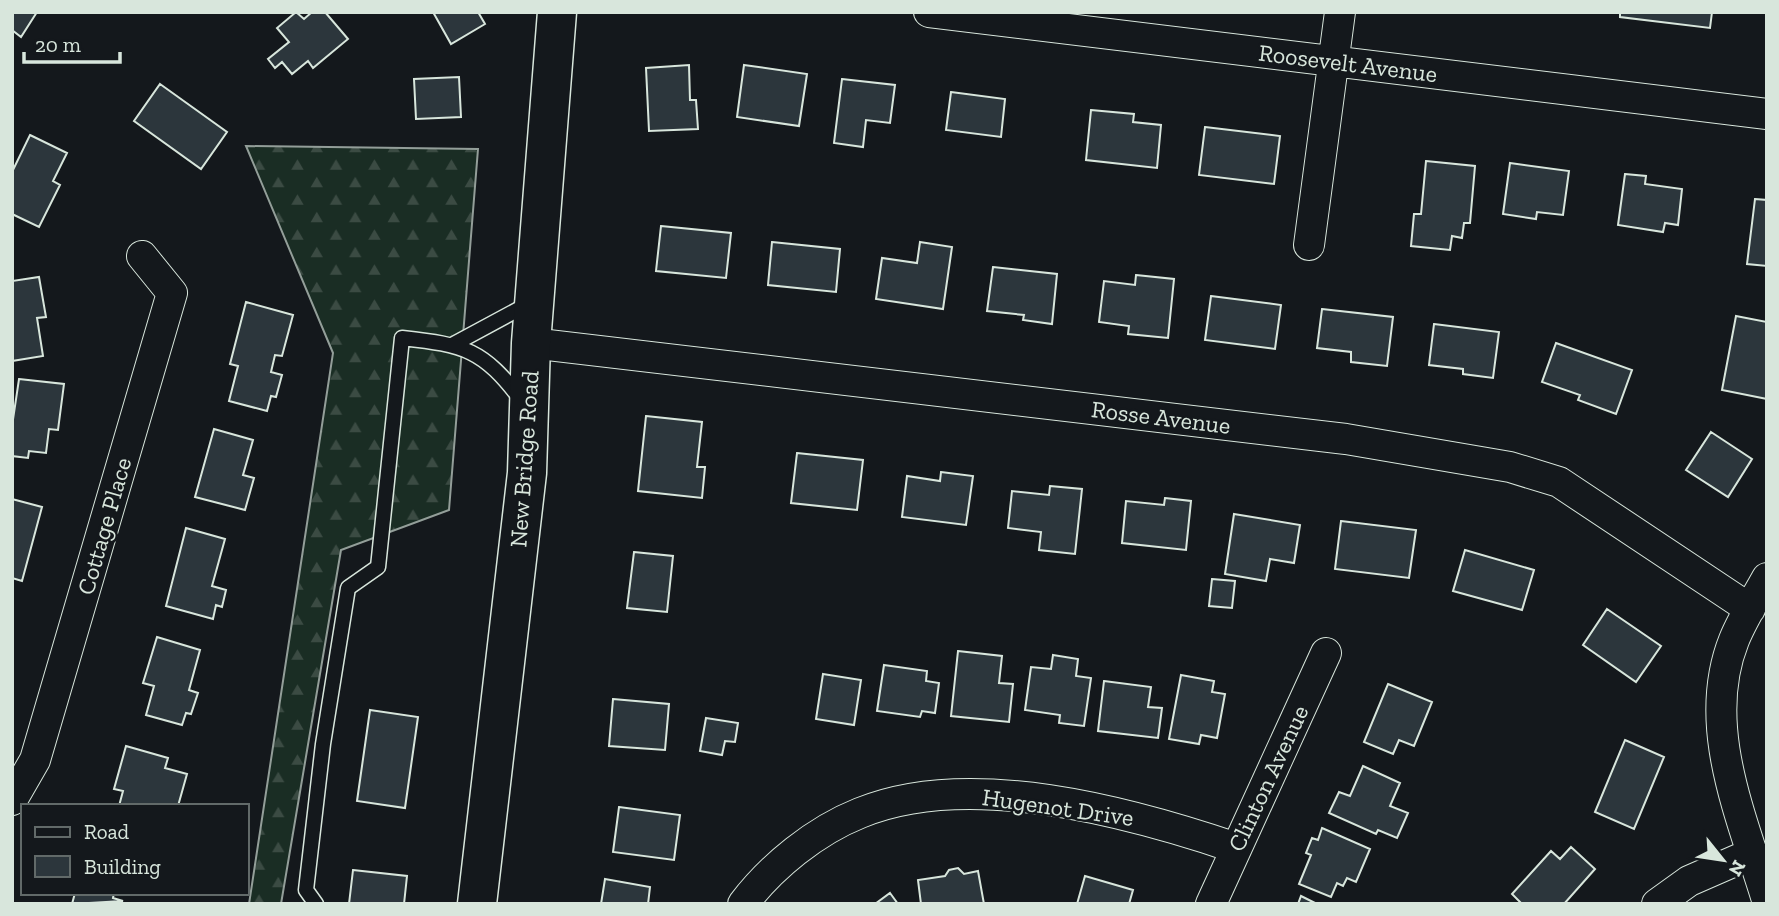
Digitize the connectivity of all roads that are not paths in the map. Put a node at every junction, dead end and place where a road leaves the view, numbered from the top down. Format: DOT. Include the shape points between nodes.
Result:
graph roads {
  1 [pos="557,12"];
  2 [pos="929,12"];
  3 [pos="1340,12"];
  4 [pos="1333,61"];
  5 [pos="1767,114"];
  6 [pos="1310,245"];
  7 [pos="142,256"];
  8 [pos="535,300"];
  9 [pos="531,343"];
  10 [pos="454,344"];
  11 [pos="529,410"];
  12 [pos="1767,578"];
  13 [pos="1750,609"];
  14 [pos="1325,653"];
  15 [pos="12,800"];
  16 [pos="1236,848"];
  17 [pos="1755,859"];
  18 [pos="1767,900"];
  19 [pos="316,904"];
  20 [pos="477,904"];
  21 [pos="743,904"];
  22 [pos="1211,904"];
  23 [pos="1657,904"];
  1 -- 8 [label="main road, New Bridge Road"];
  2 -- 4 [label="street, Roosevelt Avenue"];
  3 -- 4 [label="street"];
  4 -- 5 [label="street, Roosevelt Avenue"];
  4 -- 6 [label="street"];
  7 -- 15 [label="street, Cottage Place" via="172,293 35,760"];
  8 -- 9 [label="main road, New Bridge Road"];
  8 -- 10 [label="lane"];
  9 -- 11 [label="main road, New Bridge Road"];
  9 -- 13 [label="street, Rosse Avenue" via="1346,439 1510,467 1559,482"];
  10 -- 11 [label="lane" via="498,369"];
  10 -- 19 [label="lane" via="402,338 378,566 348,588 325,731 306,890"];
  11 -- 20 [label="main road, New Bridge Road" via="527,472"];
  12 -- 13 [label="street"];
  13 -- 17 [label="street" via="1734,641 1724,678 1721,718 1726,760"];
  14 -- 16 [label="street, Clinton Avenue"];
  16 -- 21 [label="street, Hugenot Drive" via="1099,808 968,795 906,800 860,813 816,838 778,865"];
  16 -- 22 [label="street, Clinton Avenue"];
  17 -- 18 [label="street"];
  17 -- 23 [label="street" via="1689,881"];
}
